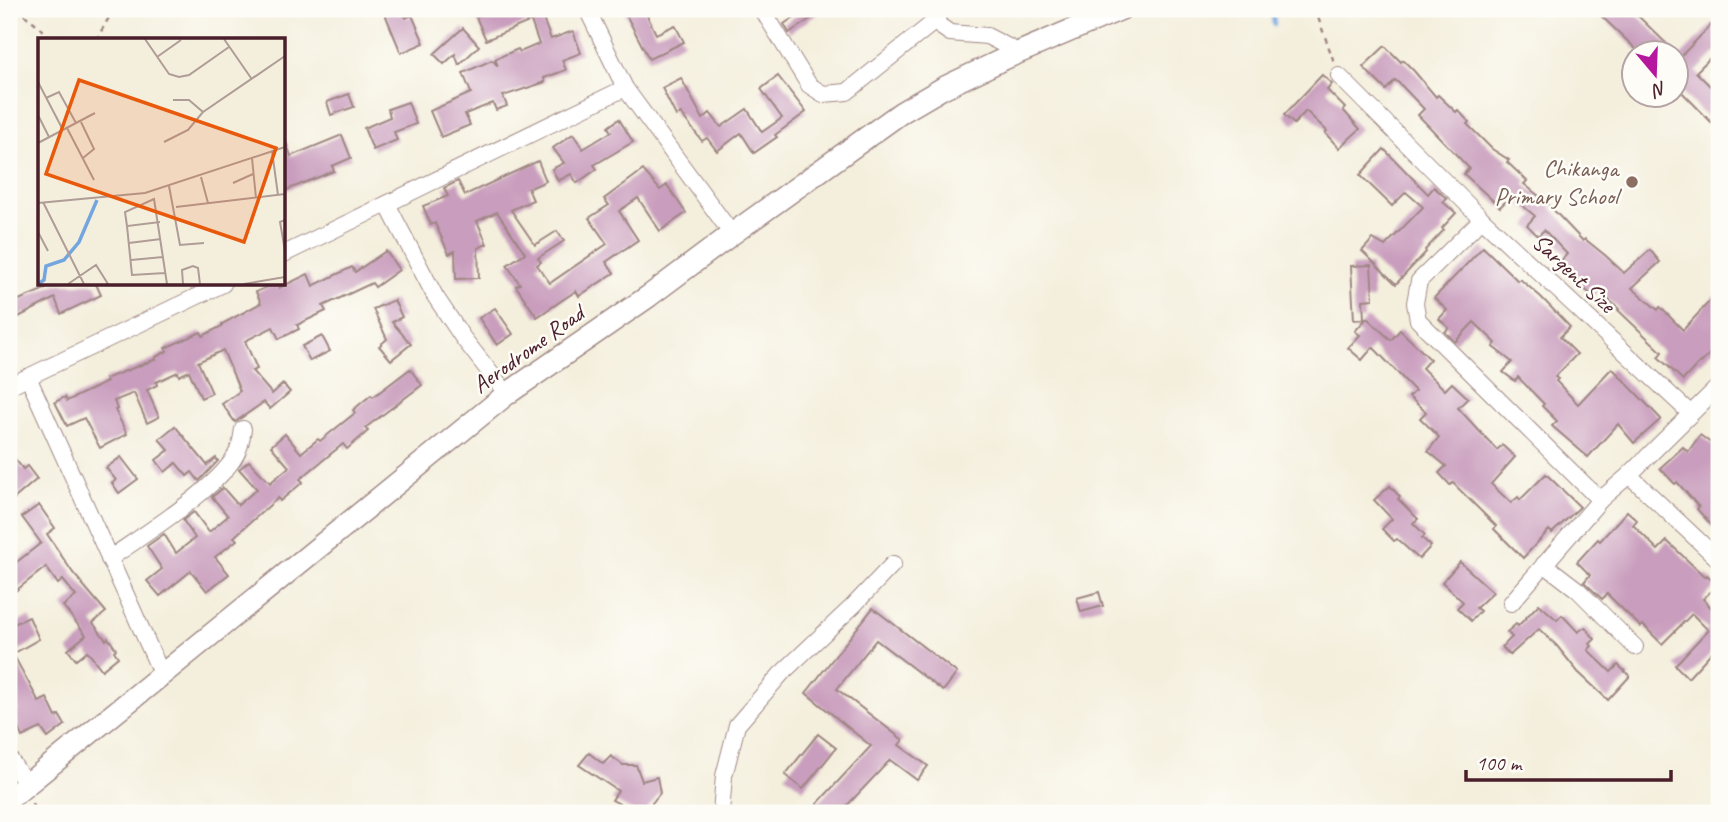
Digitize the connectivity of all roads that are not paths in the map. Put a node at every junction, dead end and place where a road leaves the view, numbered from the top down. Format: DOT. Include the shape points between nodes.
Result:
graph roads {
  1 [pos="587,9"];
  2 [pos="762,9"];
  3 [pos="1121,9"];
  4 [pos="939,15"];
  5 [pos="1018,52"];
  6 [pos="1339,76"];
  7 [pos="625,88"];
  8 [pos="387,204"];
  9 [pos="1482,219"];
  10 [pos="732,234"];
  11 [pos="285,254"];
  12 [pos="221,285"];
  13 [pos="28,377"];
  14 [pos="9,386"];
  15 [pos="1718,389"];
  16 [pos="507,394"];
  17 [pos="1690,413"];
  18 [pos="243,429"];
  19 [pos="1629,475"];
  20 [pos="1600,500"];
  21 [pos="110,559"];
  22 [pos="1719,560"];
  23 [pos="1544,564"];
  24 [pos="893,565"];
  25 [pos="1511,603"];
  26 [pos="1635,647"];
  27 [pos="162,675"];
  28 [pos="9,758"];
  29 [pos="27,785"];
  30 [pos="9,799"];
  31 [pos="721,813"];
  1 -- 7 [label="street"];
  2 -- 4 [label="street" via="809,85 823,94 847,92"];
  3 -- 5 [label="street, Aerodrome Road"];
  4 -- 5 [label="street" via="950,33 987,36"];
  5 -- 10 [label="street, Aerodrome Road" via="902,112"];
  6 -- 9 [label="street, Sargent Size"];
  7 -- 8 [label="street"];
  7 -- 10 [label="street"];
  8 -- 11 [label="street"];
  8 -- 16 [label="street" via="435,296"];
  9 -- 17 [label="street, Sargent Size"];
  9 -- 20 [label="street" via="1419,281 1418,320"];
  10 -- 16 [label="street, Aerodrome Road"];
  12 -- 13 [label="street"];
  13 -- 14 [label="street"];
  13 -- 21 [label="street"];
  15 -- 17 [label="street"];
  16 -- 27 [label="street, Aerodrome Road"];
  17 -- 19 [label="street"];
  18 -- 21 [label="street" via="238,452 221,474"];
  19 -- 20 [label="street"];
  19 -- 22 [label="street"];
  20 -- 23 [label="street"];
  21 -- 27 [label="street"];
  23 -- 25 [label="street"];
  23 -- 26 [label="street" via="1578,590"];
  24 -- 31 [label="street" via="781,674 737,725 724,776"];
  27 -- 29 [label="street, Aerodrome Road"];
  28 -- 29 [label="street"];
  29 -- 30 [label="street, Aerodrome Road"];
}
